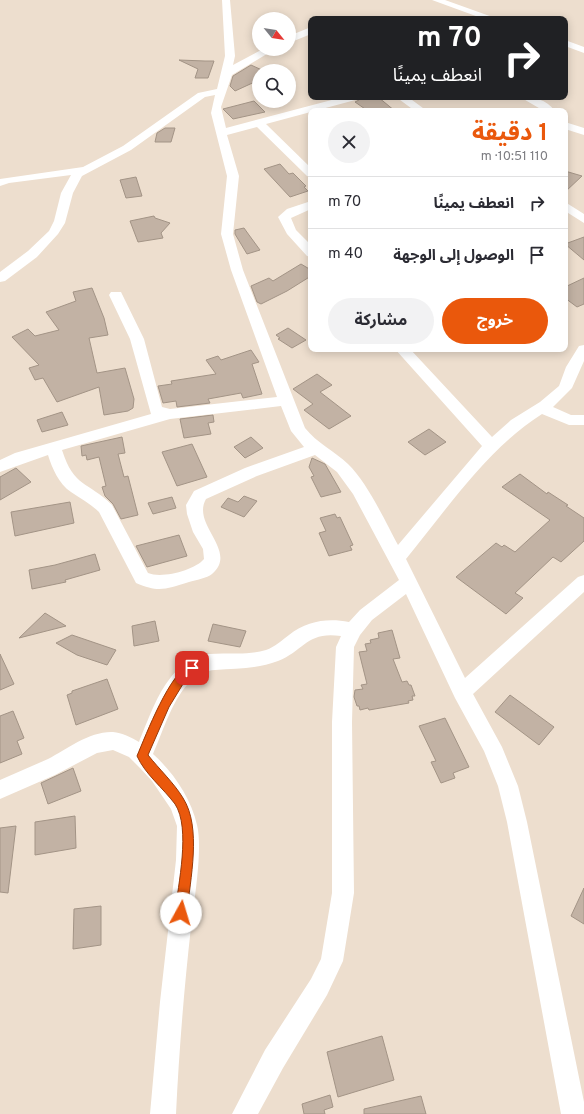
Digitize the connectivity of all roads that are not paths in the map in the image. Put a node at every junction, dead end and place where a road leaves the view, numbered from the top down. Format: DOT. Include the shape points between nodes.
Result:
graph roads {
  1 [pos="226,0"];
  2 [pos="436,0"];
  3 [pos="483,16"];
  4 [pos="308,31"];
  5 [pos="296,37"];
  6 [pos="568,44"];
  7 [pos="584,50"];
  8 [pos="257,56"];
  9 [pos="227,73"];
  10 [pos="220,92"];
  11 [pos="349,100"];
  12 [pos="406,100"];
  13 [pos="532,100"];
  14 [pos="333,108"];
  15 [pos="418,108"];
  16 [pos="547,108"];
  17 [pos="308,113"];
  18 [pos="259,123"];
  19 [pos="568,126"];
  20 [pos="584,132"];
  21 [pos="221,133"];
  22 [pos="83,170"];
  23 [pos="308,171"];
  24 [pos="0,182"];
  25 [pos="308,206"];
  26 [pos="568,208"];
  27 [pos="584,219"];
  28 [pos="308,250"];
  29 [pos="0,278"];
  30 [pos="116,295"];
  31 [pos="584,349"];
  32 [pos="405,352"];
  33 [pos="285,401"];
  34 [pos="541,408"];
  35 [pos="170,414"];
  36 [pos="584,420"];
  37 [pos="491,446"];
  38 [pos="54,448"];
  39 [pos="316,448"];
  40 [pos="0,466"];
  41 [pos="397,558"];
  42 [pos="409,582"];
  43 [pos="584,582"];
  44 [pos="353,630"];
  45 [pos="462,692"];
  46 [pos="142,756"];
  47 [pos="0,790"];
  48 [pos="162,1114"];
  49 [pos="245,1114"];
  50 [pos="574,1114"];
  1 -- 9 [label="street" via="230,56"];
  2 -- 3 [label="street"];
  4 -- 5 [label="street"];
  6 -- 7 [label="street"];
  8 -- 9 [label="street"];
  9 -- 10 [label="street"];
  10 -- 21 [label="street" via="216,107"];
  10 -- 22 [label="street" via="202,95 127,148"];
  11 -- 14 [label="street"];
  12 -- 15 [label="street"];
  13 -- 16 [label="street"];
  17 -- 18 [label="street"];
  18 -- 21 [label="street"];
  18 -- 23 [label="street"];
  19 -- 20 [label="street"];
  21 -- 33 [label="street" via="233,176 227,234 237,270"];
  22 -- 24 [label="street"];
  22 -- 29 [label="street" via="72,181 59,222 51,236"];
  25 -- 28 [label="street" via="284,217 291,231"];
  26 -- 27 [label="street"];
  30 -- 35 [label="street" via="137,339 156,411"];
  31 -- 34 [label="street" via="564,388"];
  32 -- 37 [label="street"];
  33 -- 35 [label="street"];
  33 -- 39 [label="street" via="299,431"];
  34 -- 36 [label="street" via="570,420"];
  34 -- 37 [label="street" via="516,424"];
  35 -- 38 [label="street"];
  37 -- 41 [label="street"];
  38 -- 39 [label="street" via="66,478 106,509 137,572 147,581 160,583 205,570 213,561 211,550 195,514 194,505 200,495 251,472"];
  38 -- 40 [label="street"];
  39 -- 41 [label="street" via="352,478"];
  41 -- 42 [label="street"];
  42 -- 44 [label="street" via="366,615"];
  42 -- 45 [label="street"];
  43 -- 45 [label="street"];
  44 -- 46 [label="street" via="333,626 319,628 300,636 268,657 213,662 192,668 183,676 165,704"];
  44 -- 49 [label="street" via="345,647 343,666 343,893 332,961"];
  45 -- 50 [label="street" via="494,753 513,803"];
  46 -- 47 [label="street" via="127,745 104,741"];
  46 -- 48 [label="street" via="179,801 188,828"];
}
